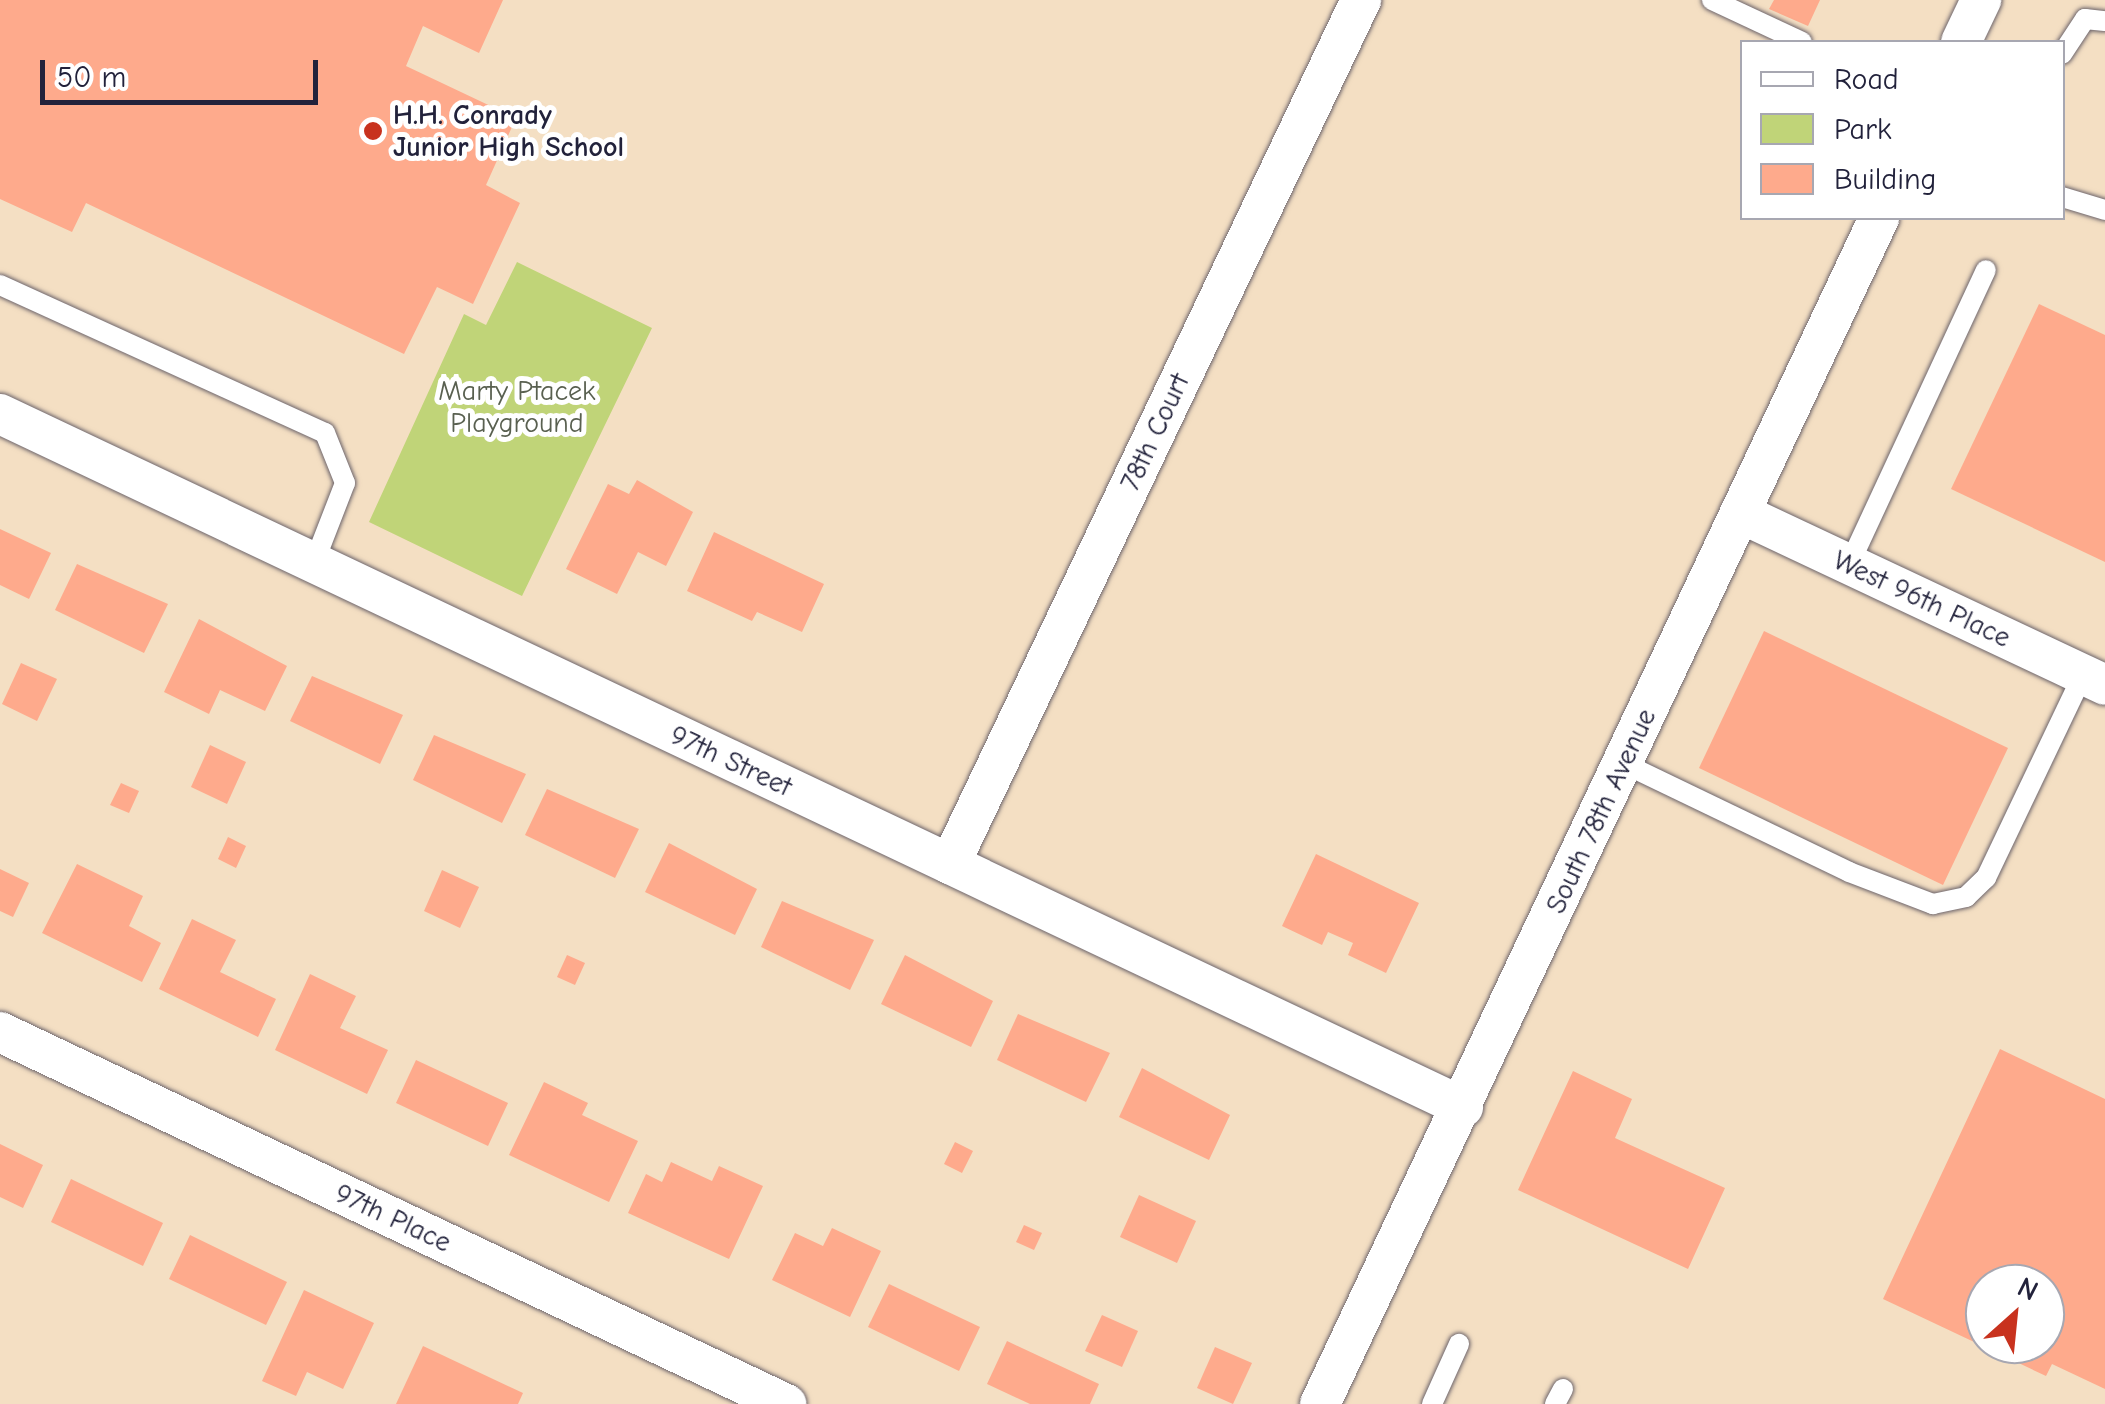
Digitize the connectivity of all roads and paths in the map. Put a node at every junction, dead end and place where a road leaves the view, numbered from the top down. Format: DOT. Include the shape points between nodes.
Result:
graph roads {
  1 [pos="1360,0"];
  2 [pos="1712,0"];
  3 [pos="1981,0"];
  4 [pos="2105,21"];
  5 [pos="1798,40"];
  6 [pos="1962,40"];
  7 [pos="2065,49"];
  8 [pos="2065,198"];
  9 [pos="2105,210"];
  10 [pos="1878,220"];
  11 [pos="1986,270"];
  12 [pos="0,284"];
  13 [pos="0,414"];
  14 [pos="1740,513"];
  15 [pos="314,562"];
  16 [pos="1849,564"];
  17 [pos="2094,680"];
  18 [pos="1624,763"];
  19 [pos="950,864"];
  20 [pos="0,1032"];
  21 [pos="1462,1107"];
  22 [pos="1459,1344"];
  23 [pos="786,1404"];
  24 [pos="1320,1404"];
  25 [pos="1432,1404"];
  1 -- 19 [label="street, 78th Court"];
  2 -- 5 [label="lane"];
  3 -- 6 [label="street"];
  4 -- 7 [label="lane" via="2085,19"];
  8 -- 9 [label="lane"];
  10 -- 14 [label="street, South 78th Avenue"];
  11 -- 16 [label="lane"];
  12 -- 15 [label="lane" via="325,432 345,483"];
  13 -- 15 [label="street, 97th Street"];
  14 -- 16 [label="street, West 96th Place"];
  14 -- 18 [label="street, South 78th Avenue"];
  15 -- 19 [label="street, 97th Street"];
  16 -- 17 [label="street, West 96th Place"];
  17 -- 18 [label="lane" via="1986,878 1966,897 1932,904 1849,872"];
  18 -- 21 [label="street, South 78th Avenue"];
  19 -- 21 [label="street, 97th Street"];
  20 -- 23 [label="street, 97th Place"];
  21 -- 24 [label="street, South 78th Avenue"];
  22 -- 25 [label="lane"];
}
